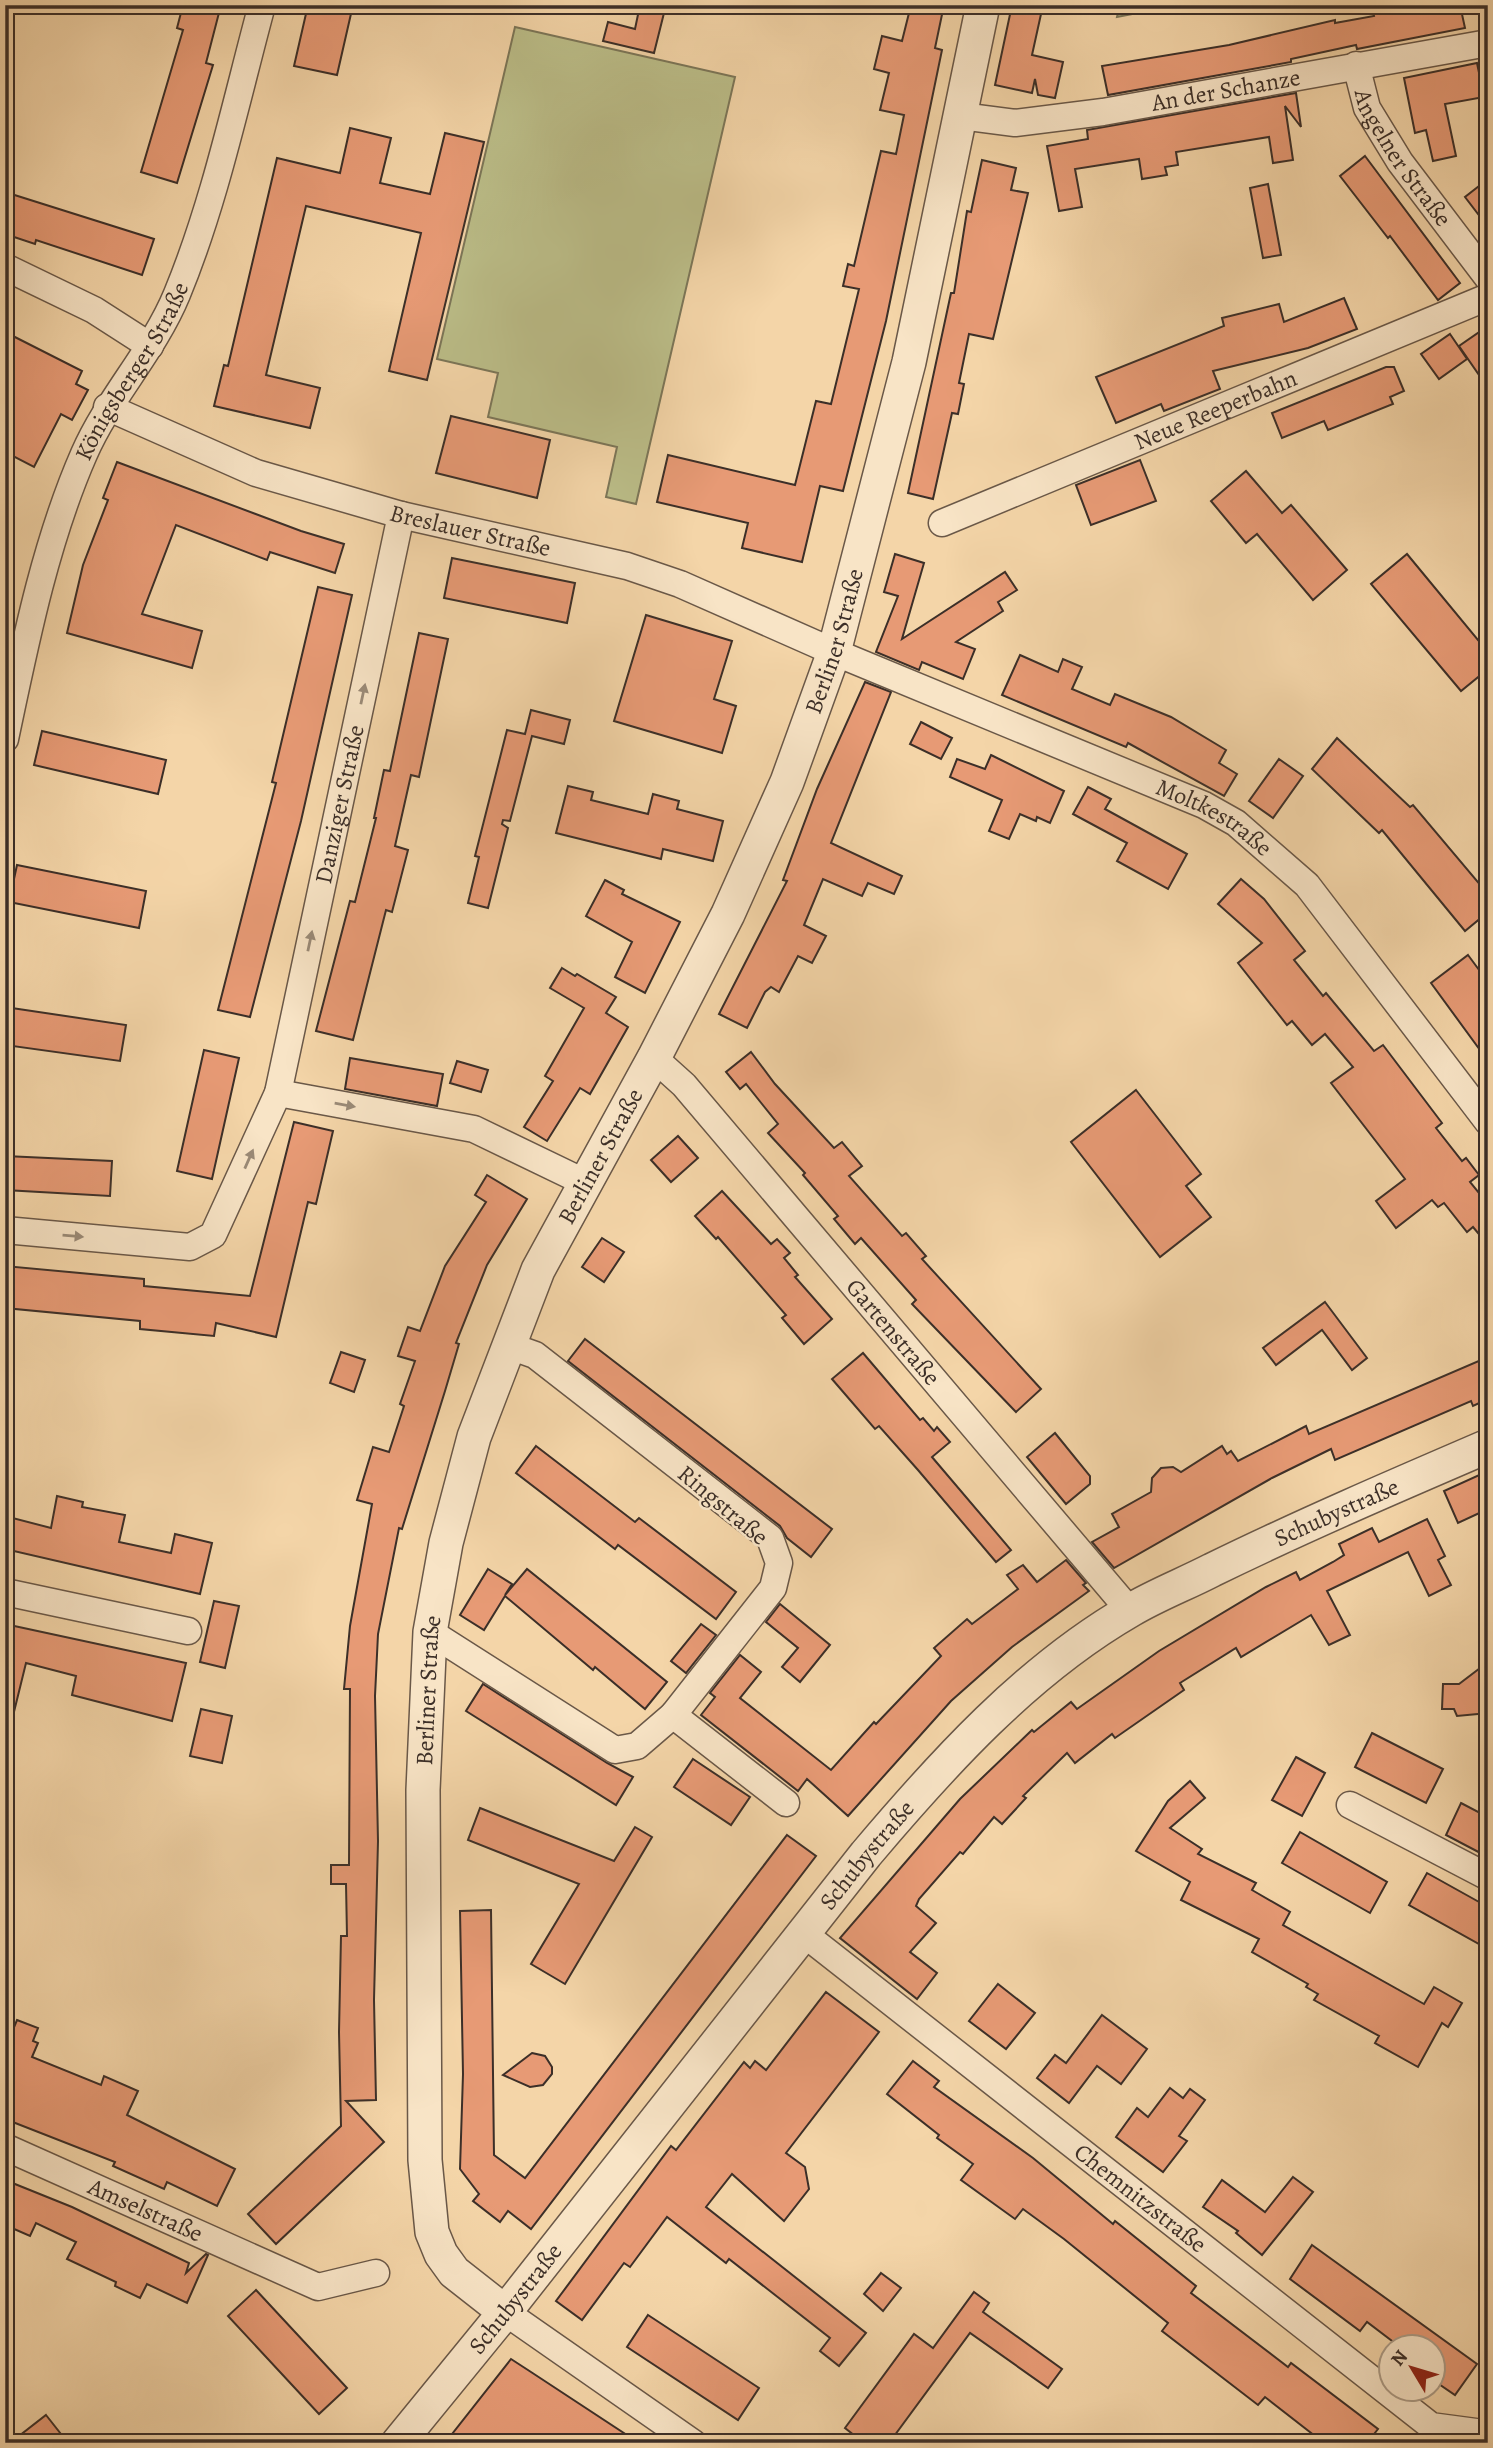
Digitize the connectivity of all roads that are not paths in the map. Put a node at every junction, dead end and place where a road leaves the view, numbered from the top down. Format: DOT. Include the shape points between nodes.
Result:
graph roads {
  1 [pos="262,5"];
  2 [pos="983,5"];
  3 [pos="1488,43"];
  4 [pos="1356,65"];
  5 [pos="961,116"];
  6 [pos="5,267"];
  7 [pos="1488,278"];
  8 [pos="1488,297"];
  9 [pos="150,346"];
  10 [pos="107,407"];
  11 [pos="401,515"];
  12 [pos="942,523"];
  13 [pos="834,652"];
  14 [pos="5,739"];
  15 [pos="654,1058"];
  16 [pos="278,1093"];
  17 [pos="1488,1122"];
  18 [pos="586,1183"];
  19 [pos="5,1230"];
  20 [pos="507,1345"];
  21 [pos="1488,1446"];
  22 [pos="5,1591"];
  23 [pos="1130,1611"];
  24 [pos="188,1631"];
  25 [pos="430,1632"];
  26 [pos="673,1715"];
  27 [pos="786,1803"];
  28 [pos="1350,1805"];
  29 [pos="1488,1877"];
  30 [pos="803,1933"];
  31 [pos="5,2147"];
  32 [pos="376,2273"];
  33 [pos="505,2312"];
  34 [pos="1484,2428"];
  35 [pos="398,2443"];
  36 [pos="693,2443"];
  1 -- 9 [label="street, Königsberger Straße" via="213,187 177,295"];
  2 -- 5 [label="street, Berliner Straße"];
  3 -- 4 [label="street, An der Schanze"];
  4 -- 5 [label="street, An der Schanze" via="1103,112 1015,123"];
  4 -- 7 [label="street, Angelner Straße" via="1367,108 1400,162"];
  5 -- 13 [label="street, Berliner Straße" via="909,362"];
  6 -- 9 [label="street" via="94,310"];
  8 -- 12 [label="street, Neue Reeperbahn"];
  9 -- 10 [label="street, Königsberger Straße"];
  10 -- 11 [label="street, Breslauer Straße" via="256,473"];
  10 -- 14 [label="street, Königsberger Straße" via="58,524"];
  11 -- 13 [label="street, Breslauer Straße" via="627,566 680,584"];
  16 -- 11 [label="street, Danziger Straße, one-way"];
  13 -- 15 [label="street, Berliner Straße" via="771,818"];
  13 -- 17 [label="street, Moltkestraße" via="1192,799 1236,823 1307,885"];
  15 -- 18 [label="street, Berliner Straße"];
  15 -- 23 [label="street, Gartenstraße" via="684,1086"];
  16 -- 18 [label="street, one-way" via="474,1129"];
  19 -- 16 [label="street, Danziger Straße, one-way" via="190,1247 202,1241 219,1225"];
  18 -- 20 [label="street, Berliner Straße" via="538,1270"];
  20 -- 25 [label="street, Berliner Straße" via="474,1437 446,1543"];
  20 -- 26 [label="street, Ringstraße" via="535,1355 770,1538 779,1563 773,1588"];
  21 -- 23 [label="street, Schubystraße" via="1301,1526"];
  22 -- 24 [label="street"];
  23 -- 30 [label="street, Schubystraße" via="1056,1663 922,1788"];
  25 -- 26 [label="street, Ringstraße" via="615,1750 637,1746"];
  25 -- 33 [label="street, Berliner Straße" via="422,1853 425,2160 432,2232 454,2272"];
  26 -- 27 [label="street"];
  28 -- 29 [label="street"];
  30 -- 33 [label="street, Schubystraße"];
  30 -- 34 [label="street, Chemnitzstraße" via="1432,2426"];
  31 -- 32 [label="street, Amselstraße" via="318,2287"];
  33 -- 35 [label="street, Schubystraße"];
  33 -- 36 [label="street"];
}
